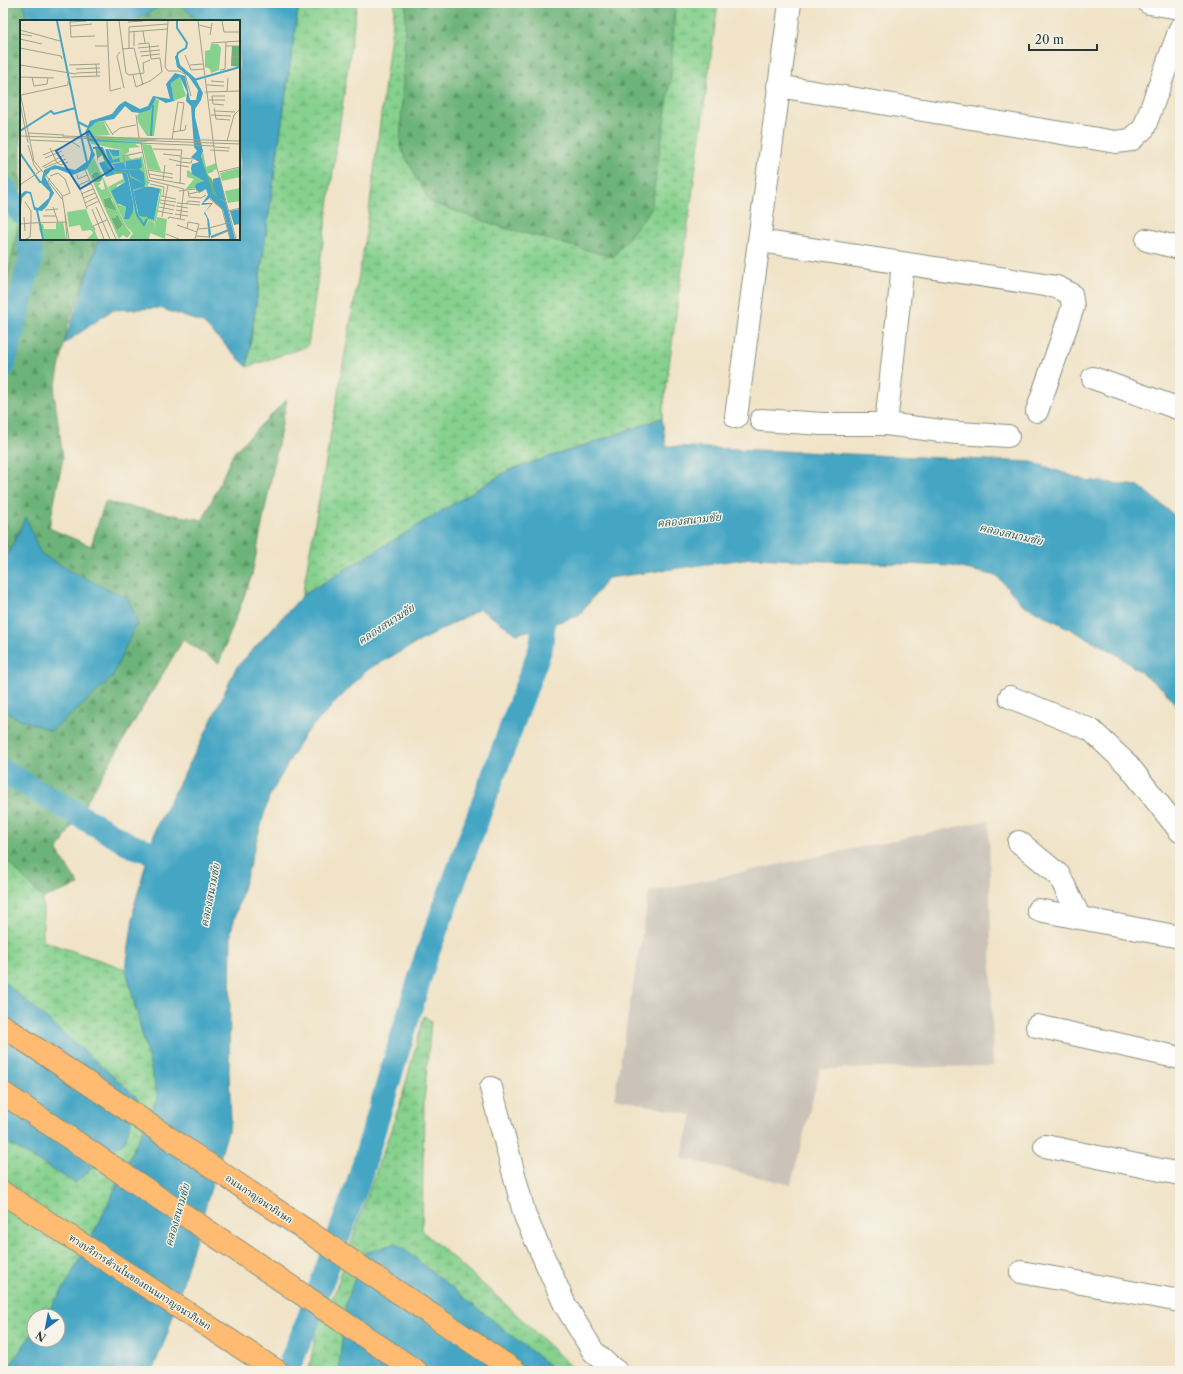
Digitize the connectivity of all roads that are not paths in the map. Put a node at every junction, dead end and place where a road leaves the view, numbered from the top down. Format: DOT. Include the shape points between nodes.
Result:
graph roads {
  1 [pos="790,3"];
  2 [pos="1149,3"];
  3 [pos="1180,8"];
  4 [pos="1180,29"];
  5 [pos="778,86"];
  6 [pos="1147,240"];
  7 [pos="760,241"];
  8 [pos="1180,248"];
  9 [pos="903,264"];
  10 [pos="1093,378"];
  11 [pos="1180,409"];
  12 [pos="1038,411"];
  13 [pos="736,416"];
  14 [pos="761,420"];
  15 [pos="886,424"];
  16 [pos="1008,436"];
  17 [pos="1010,697"];
  18 [pos="1180,831"];
  19 [pos="1019,842"];
  20 [pos="1038,910"];
  21 [pos="1080,918"];
  22 [pos="1180,937"];
  23 [pos="3,1026"];
  24 [pos="1037,1026"];
  25 [pos="1180,1058"];
  26 [pos="491,1088"];
  27 [pos="3,1092"];
  28 [pos="1045,1146"];
  29 [pos="1180,1174"];
  30 [pos="3,1193"];
  31 [pos="1022,1272"];
  32 [pos="1180,1300"];
  33 [pos="277,1371"];
  34 [pos="416,1371"];
  35 [pos="515,1371"];
  36 [pos="616,1371"];
  1 -- 5 [label="street"];
  2 -- 3 [label="street"];
  4 -- 5 [label="street" via="1144,128 1131,140 1124,141 1116,142"];
  5 -- 7 [label="street"];
  6 -- 8 [label="street"];
  7 -- 9 [label="street"];
  7 -- 13 [label="street"];
  9 -- 12 [label="street" via="1057,287 1070,294 1073,307"];
  9 -- 15 [label="street"];
  10 -- 11 [label="street"];
  14 -- 15 [label="street" via="823,424"];
  15 -- 16 [label="street" via="957,433"];
  17 -- 18 [label="street" via="1091,730 1128,765"];
  19 -- 21 [label="street" via="1059,875"];
  20 -- 21 [label="street"];
  21 -- 22 [label="street"];
  23 -- 35 [label="main road, ถนนกาญจนาภิเษก"];
  24 -- 25 [label="street"];
  26 -- 36 [label="street" via="525,1216 564,1305 593,1351"];
  27 -- 34 [label="main road"];
  28 -- 29 [label="street"];
  30 -- 33 [label="main road, ทางบริการด้านในของถนนกาญจนาภิเษก"];
  31 -- 32 [label="street"];
}
